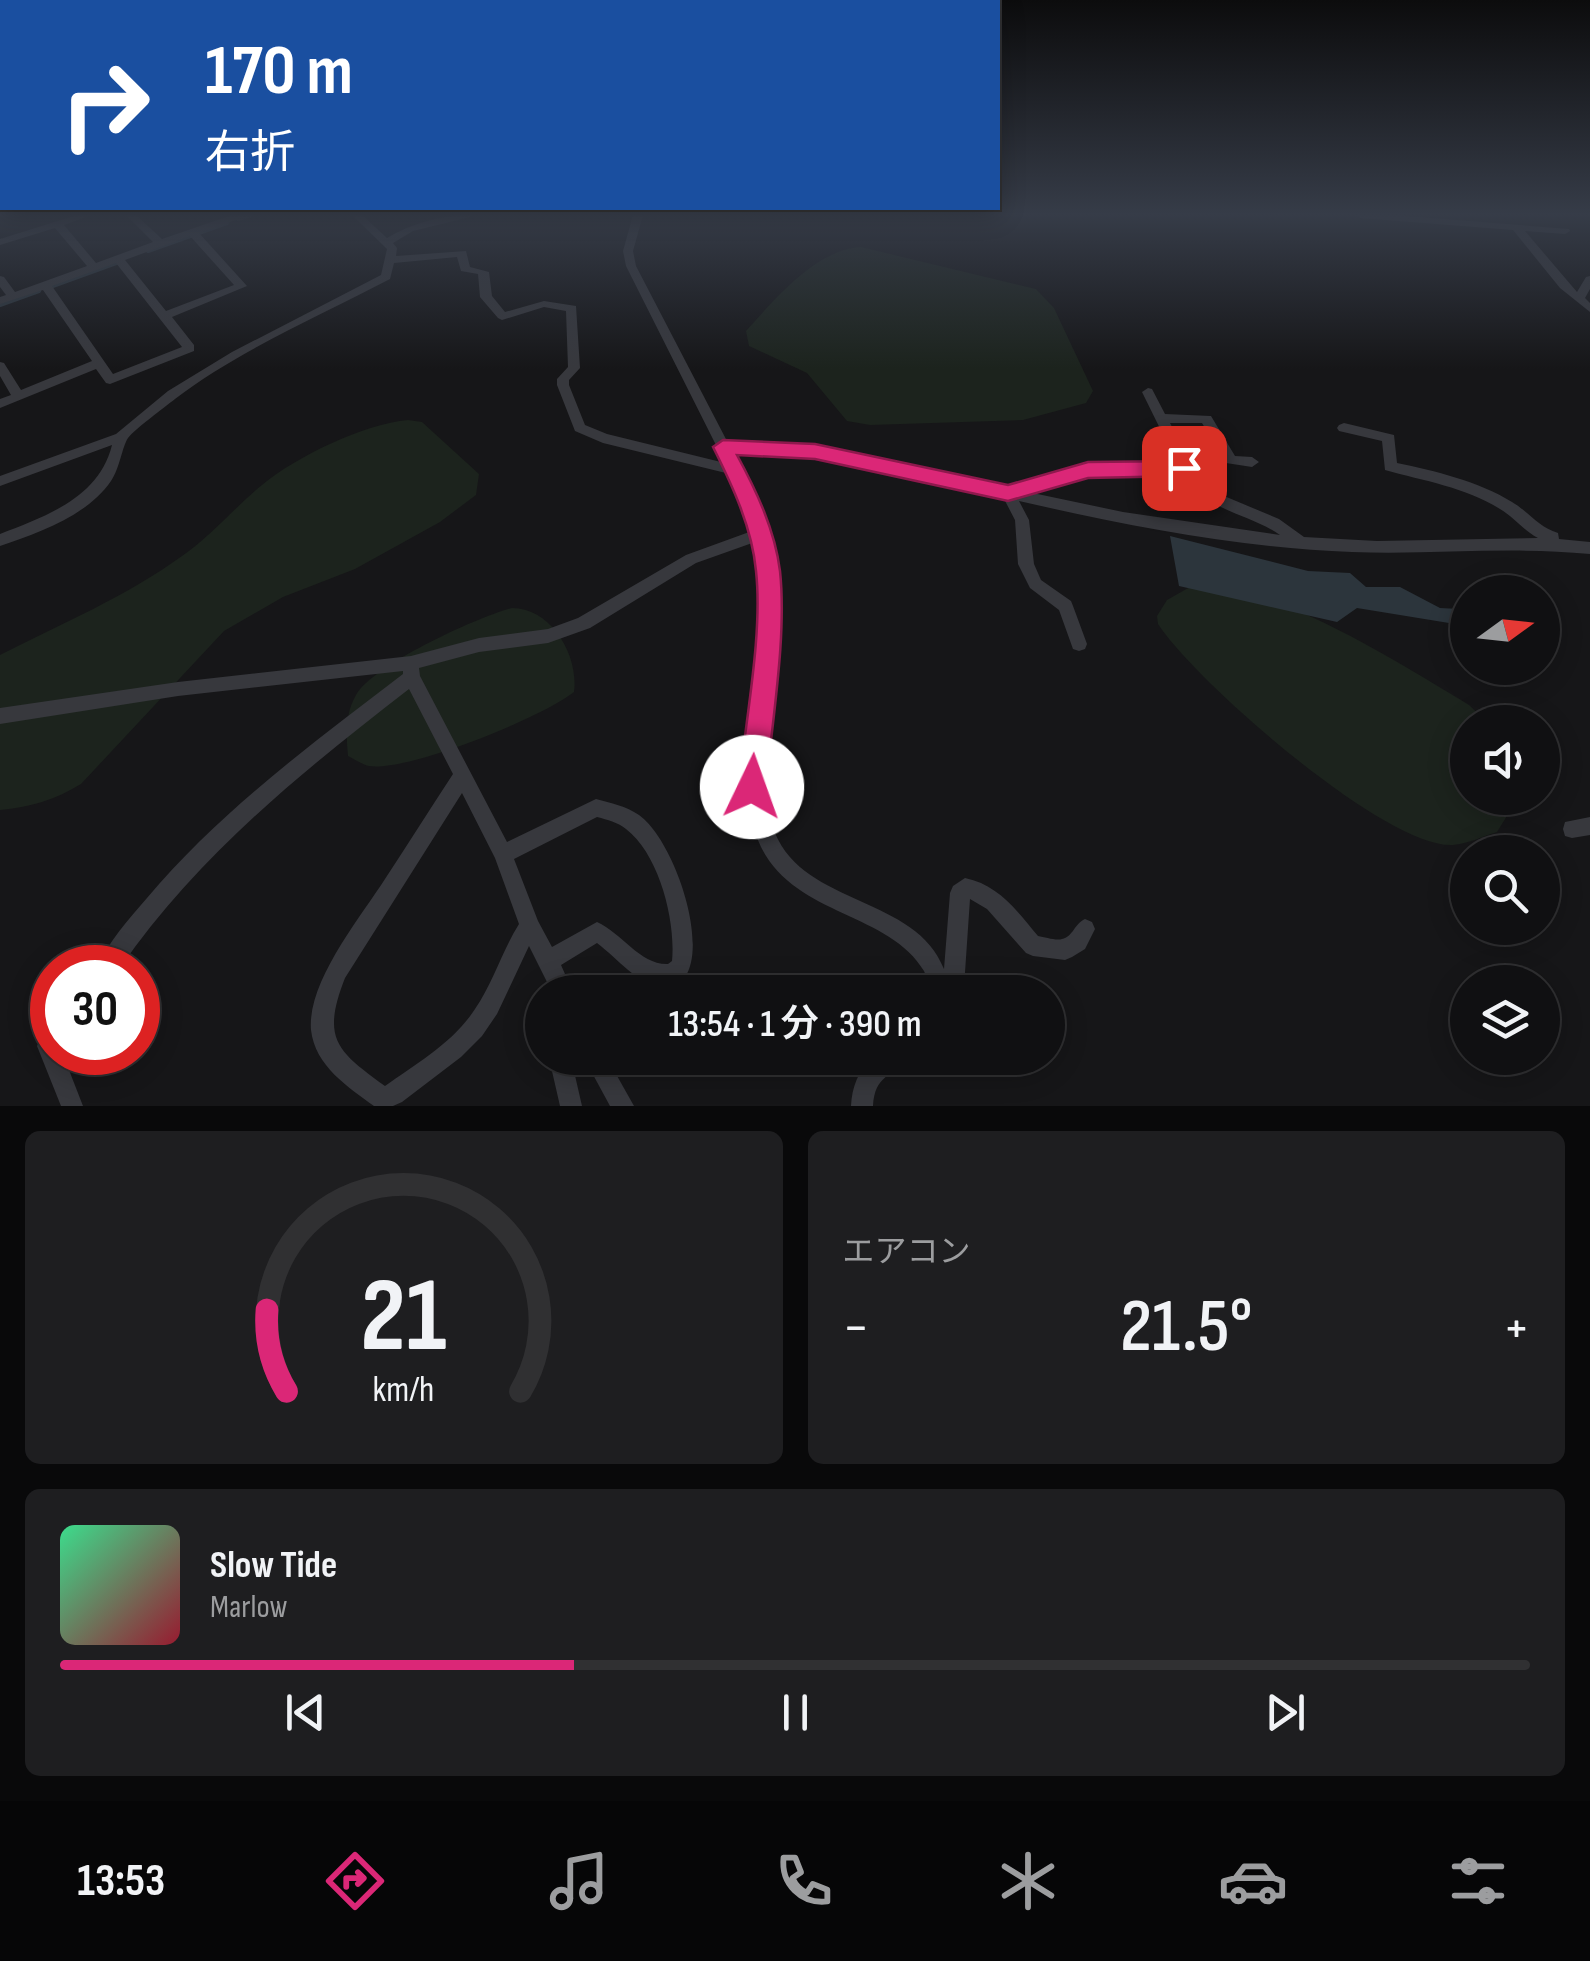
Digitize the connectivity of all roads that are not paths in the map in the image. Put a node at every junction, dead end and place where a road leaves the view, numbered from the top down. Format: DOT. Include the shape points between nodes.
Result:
graph roads {
  1 [pos="96,267"];
  2 [pos="125,267"];
  3 [pos="223,267"];
  4 [pos="390,267"];
  5 [pos="465,267"];
  6 [pos="630,267"];
  7 [pos="1548,267"];
  8 [pos="93,268"];
  9 [pos="0,279"];
  10 [pos="1590,279"];
  11 [pos="44,285"];
  12 [pos="6,298"];
  13 [pos="1579,298"];
  14 [pos="1590,310"];
  15 [pos="164,316"];
  16 [pos="99,363"];
  17 [pos="0,366"];
  18 [pos="1148,392"];
  19 [pos="18,396"];
  20 [pos="0,404"];
  21 [pos="1162,418"];
  22 [pos="1344,428"];
  23 [pos="121,438"];
  24 [pos="723,447"];
  25 [pos="1252,462"];
  26 [pos="1184,468"];
  27 [pos="735,470"];
  28 [pos="0,481"];
  29 [pos="1008,493"];
  30 [pos="761,534"];
  31 [pos="0,540"];
  32 [pos="1302,542"];
  33 [pos="1584,547"];
  34 [pos="1079,644"];
  35 [pos="412,670"];
  36 [pos="0,716"];
  37 [pos="462,776"];
  38 [pos="504,854"];
  39 [pos="530,926"];
  40 [pos="1086,928"];
  41 [pos="122,945"];
  42 [pos="548,961"];
  43 [pos="555,975"];
  44 [pos="937,975"];
  45 [pos="954,975"];
  46 [pos="60,1075"];
  47 [pos="564,1075"];
  48 [pos="605,1075"];
  49 [pos="869,1075"];
  50 [pos="383,1103"];
  51 [pos="72,1106"];
  52 [pos="570,1106"];
  53 [pos="623,1106"];
  54 [pos="862,1106"];
  1 -- 8 [label="street"];
  2 -- 15 [label="street"];
  3 -- 15 [label="street" via="241,286"];
  4 -- 23 [label="street" via="376,283 174,394"];
  5 -- 27 [label="street" via="483,272 486,296 502,316 544,304 572,308 574,368 563,385 580,428"];
  6 -- 24 [label="street"];
  7 -- 13 [label="street"];
  8 -- 11 [label="street"];
  9 -- 12 [label="street"];
  10 -- 13 [label="street"];
  11 -- 12 [label="street"];
  11 -- 16 [label="street"];
  13 -- 14 [label="street"];
  15 -- 16 [label="street" via="190,348 110,380"];
  16 -- 19 [label="street"];
  17 -- 19 [label="street"];
  18 -- 21 [label="street"];
  19 -- 20 [label="street"];
  21 -- 25 [label="street" via="1206,420 1230,460"];
  21 -- 26 [label="street"];
  22 -- 33 [label="street" via="1389,438 1390,467 1440,476 1509,508 1536,532"];
  23 -- 28 [label="street"];
  23 -- 31 [label="street" via="110,477 89,496 56,518"];
  24 -- 27 [label="street"];
  24 -- 29 [label="street" via="815,452"];
  26 -- 29 [label="street" via="1088,470"];
  26 -- 32 [label="street" via="1212,497"];
  27 -- 30 [label="street"];
  29 -- 32 [label="street" via="1127,519"];
  29 -- 34 [label="street" via="1022,520 1034,584 1065,606"];
  30 -- 35 [label="street" via="691,559 584,623 548,636 480,644"];
  30 -- 44 [label="street" via="769,608 752,787 770,844 810,886 926,952"];
  32 -- 33 [label="street"];
  35 -- 36 [label="street" via="178,689"];
  35 -- 37 [label="street"];
  35 -- 41 [label="street" via="211,840"];
  37 -- 38 [label="street"];
  37 -- 50 [label="street" via="326,997 322,1042 332,1060"];
  38 -- 39 [label="street"];
  38 -- 42 [label="street" via="596,808 612,810 659,850 675,893 681,966 660,975 596,932"];
  39 -- 42 [label="street"];
  39 -- 50 [label="street" via="483,1017"];
  40 -- 45 [label="street" via="1065,950 1033,946 977,888 965,888"];
  42 -- 43 [label="street"];
  46 -- 51 [label="street"];
  47 -- 52 [label="street"];
  48 -- 53 [label="street"];
  49 -- 54 [label="street"];
}
